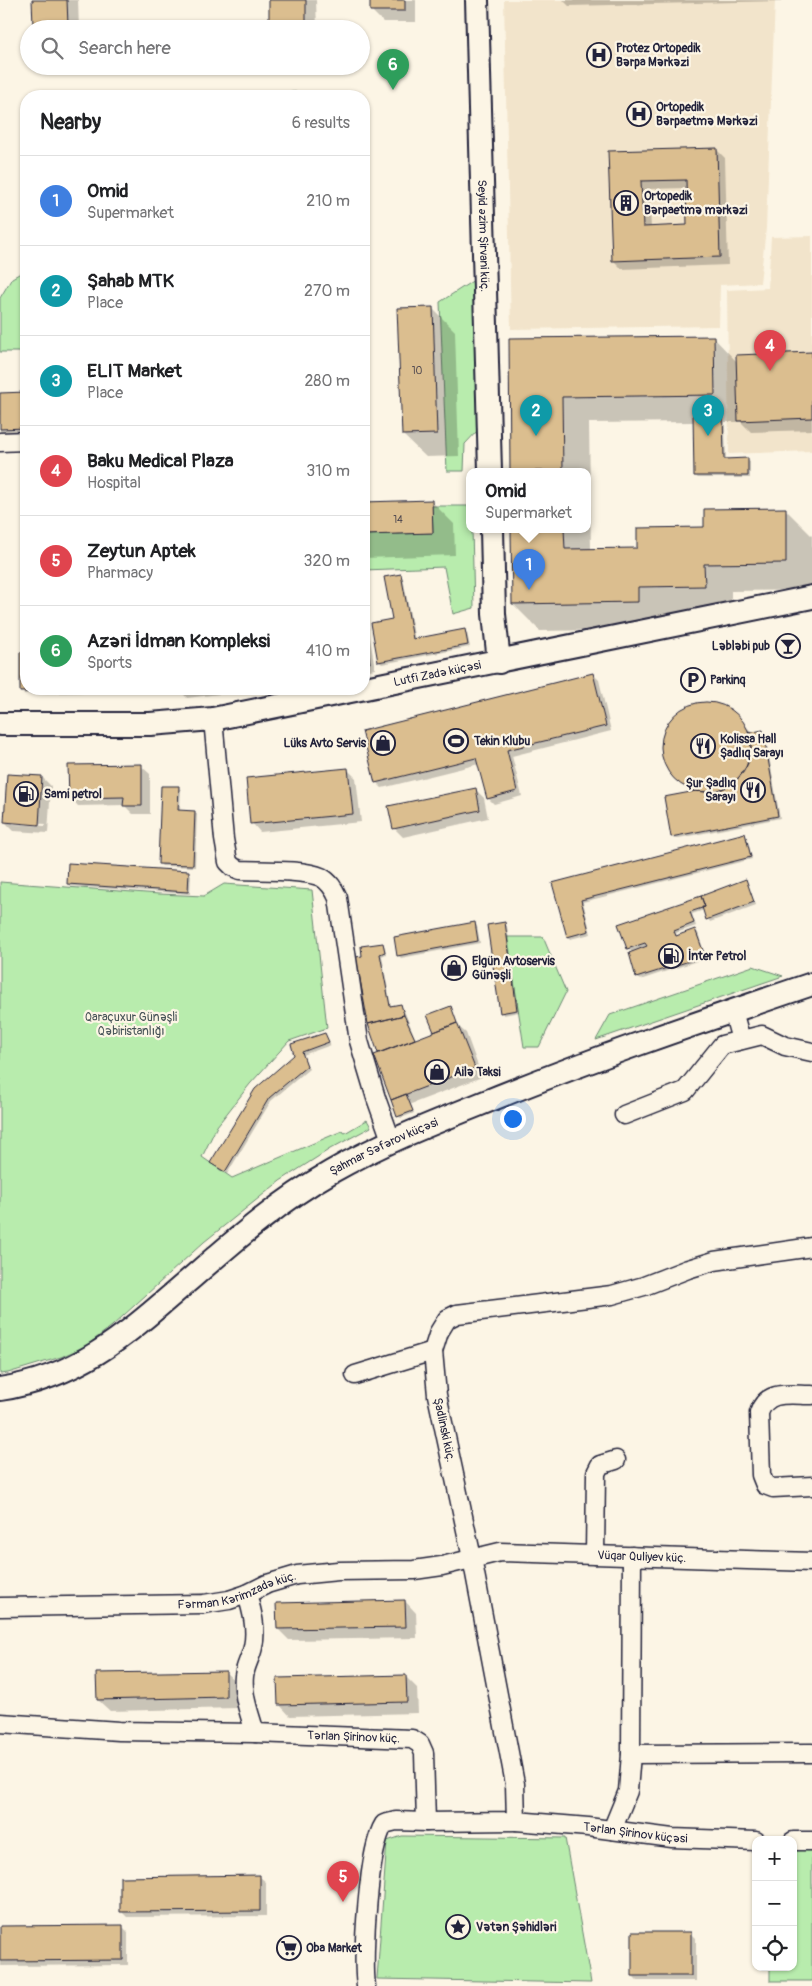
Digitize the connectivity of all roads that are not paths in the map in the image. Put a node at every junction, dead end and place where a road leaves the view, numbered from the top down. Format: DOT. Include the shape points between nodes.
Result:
graph roads {
  1 [pos="477,0"];
  2 [pos="20,441"];
  3 [pos="0,442"];
  4 [pos="490,468"];
  5 [pos="492,533"];
  6 [pos="812,597"];
  7 [pos="500,662"];
  8 [pos="370,688"];
  9 [pos="334,695"];
  10 [pos="213,719"];
  11 [pos="0,724"];
  12 [pos="812,984"];
  13 [pos="733,1011"];
  14 [pos="741,1040"];
  15 [pos="812,1052"];
  16 [pos="624,1115"];
  17 [pos="392,1140"];
  18 [pos="812,1247"];
  19 [pos="433,1351"];
  20 [pos="355,1375"];
  21 [pos="0,1390"];
  22 [pos="812,1395"];
  23 [pos="616,1460"];
  24 [pos="812,1486"];
  25 [pos="595,1555"];
  26 [pos="632,1556"];
  27 [pos="472,1558"];
  28 [pos="812,1562"];
  29 [pos="247,1594"];
  30 [pos="0,1608"];
  31 [pos="0,1722"];
  32 [pos="255,1733"];
  33 [pos="812,1753"];
  34 [pos="631,1754"];
  35 [pos="516,1821"];
  36 [pos="426,1822"];
  37 [pos="612,1830"];
  38 [pos="752,1841"];
  39 [pos="797,1841"];
  40 [pos="812,1841"];
  41 [pos="366,1986"];
  1 -- 4 [label="main road, Seyid Əzim Şirvani küç."];
  2 -- 3 [label="street"];
  5 -- 7 [label="main road" via="494,614"];
  6 -- 7 [label="main road, Lutfi Zadə küçəsi"];
  7 -- 8 [label="main road, Lutfi Zadə küçəsi"];
  9 -- 10 [label="main road, Lutfi Zadə küçəsi"];
  10 -- 11 [label="main road, Lutfi Zadə küçəsi" via="150,724"];
  10 -- 17 [label="street" via="228,862 240,870 310,873 332,886 338,898 359,1041"];
  12 -- 13 [label="main road, Şahmar Səfərov küçəsi"];
  13 -- 14 [label="street"];
  13 -- 17 [label="main road, Şahmar Səfərov küçəsi" via="577,1065"];
  14 -- 15 [label="street" via="762,1035 785,1046"];
  14 -- 16 [label="street" via="722,1045 685,1091"];
  17 -- 21 [label="main road, Şahmar Səfərov küçəsi" via="275,1207 136,1326 97,1354 50,1378"];
  18 -- 19 [label="street, Şadlinski küç." via="714,1261 612,1295 457,1314 447,1319"];
  19 -- 20 [label="street"];
  19 -- 27 [label="street, Şadlinski küç." via="436,1395"];
  22 -- 24 [label="street" via="770,1397 762,1403 758,1413 761,1475 765,1485 773,1488"];
  23 -- 25 [label="street" via="600,1465 596,1473"];
  25 -- 26 [label="street, Vüqar Quliyev küç."];
  25 -- 27 [label="street, Vüqar Quliyev küç." via="505,1552"];
  26 -- 28 [label="street, Vüqar Quliyev küç."];
  26 -- 34 [label="street"];
  27 -- 29 [label="street, Fərman Kərimzadə küç." via="414,1570 297,1575"];
  27 -- 35 [label="street, Şadlinski küç." via="515,1784"];
  29 -- 30 [label="street, Fərman Kərimzadə küç." via="204,1604"];
  29 -- 32 [label="street" via="254,1631 253,1648 244,1677"];
  31 -- 32 [label="street, Tərlan Şirinov küç." via="119,1731"];
  32 -- 36 [label="street, Tərlan Şirinov küç." via="412,1739 420,1744 424,1753"];
  33 -- 34 [label="street"];
  34 -- 37 [label="street" via="628,1790"];
  35 -- 36 [label="street"];
  35 -- 37 [label="street, Tərlan Şirinov küçəsi"];
  36 -- 41 [label="street" via="396,1821 384,1824 379,1832 364,1953"];
  37 -- 38 [label="street, Tərlan Şirinov küçəsi" via="672,1838"];
  39 -- 40 [label="street"];
}
